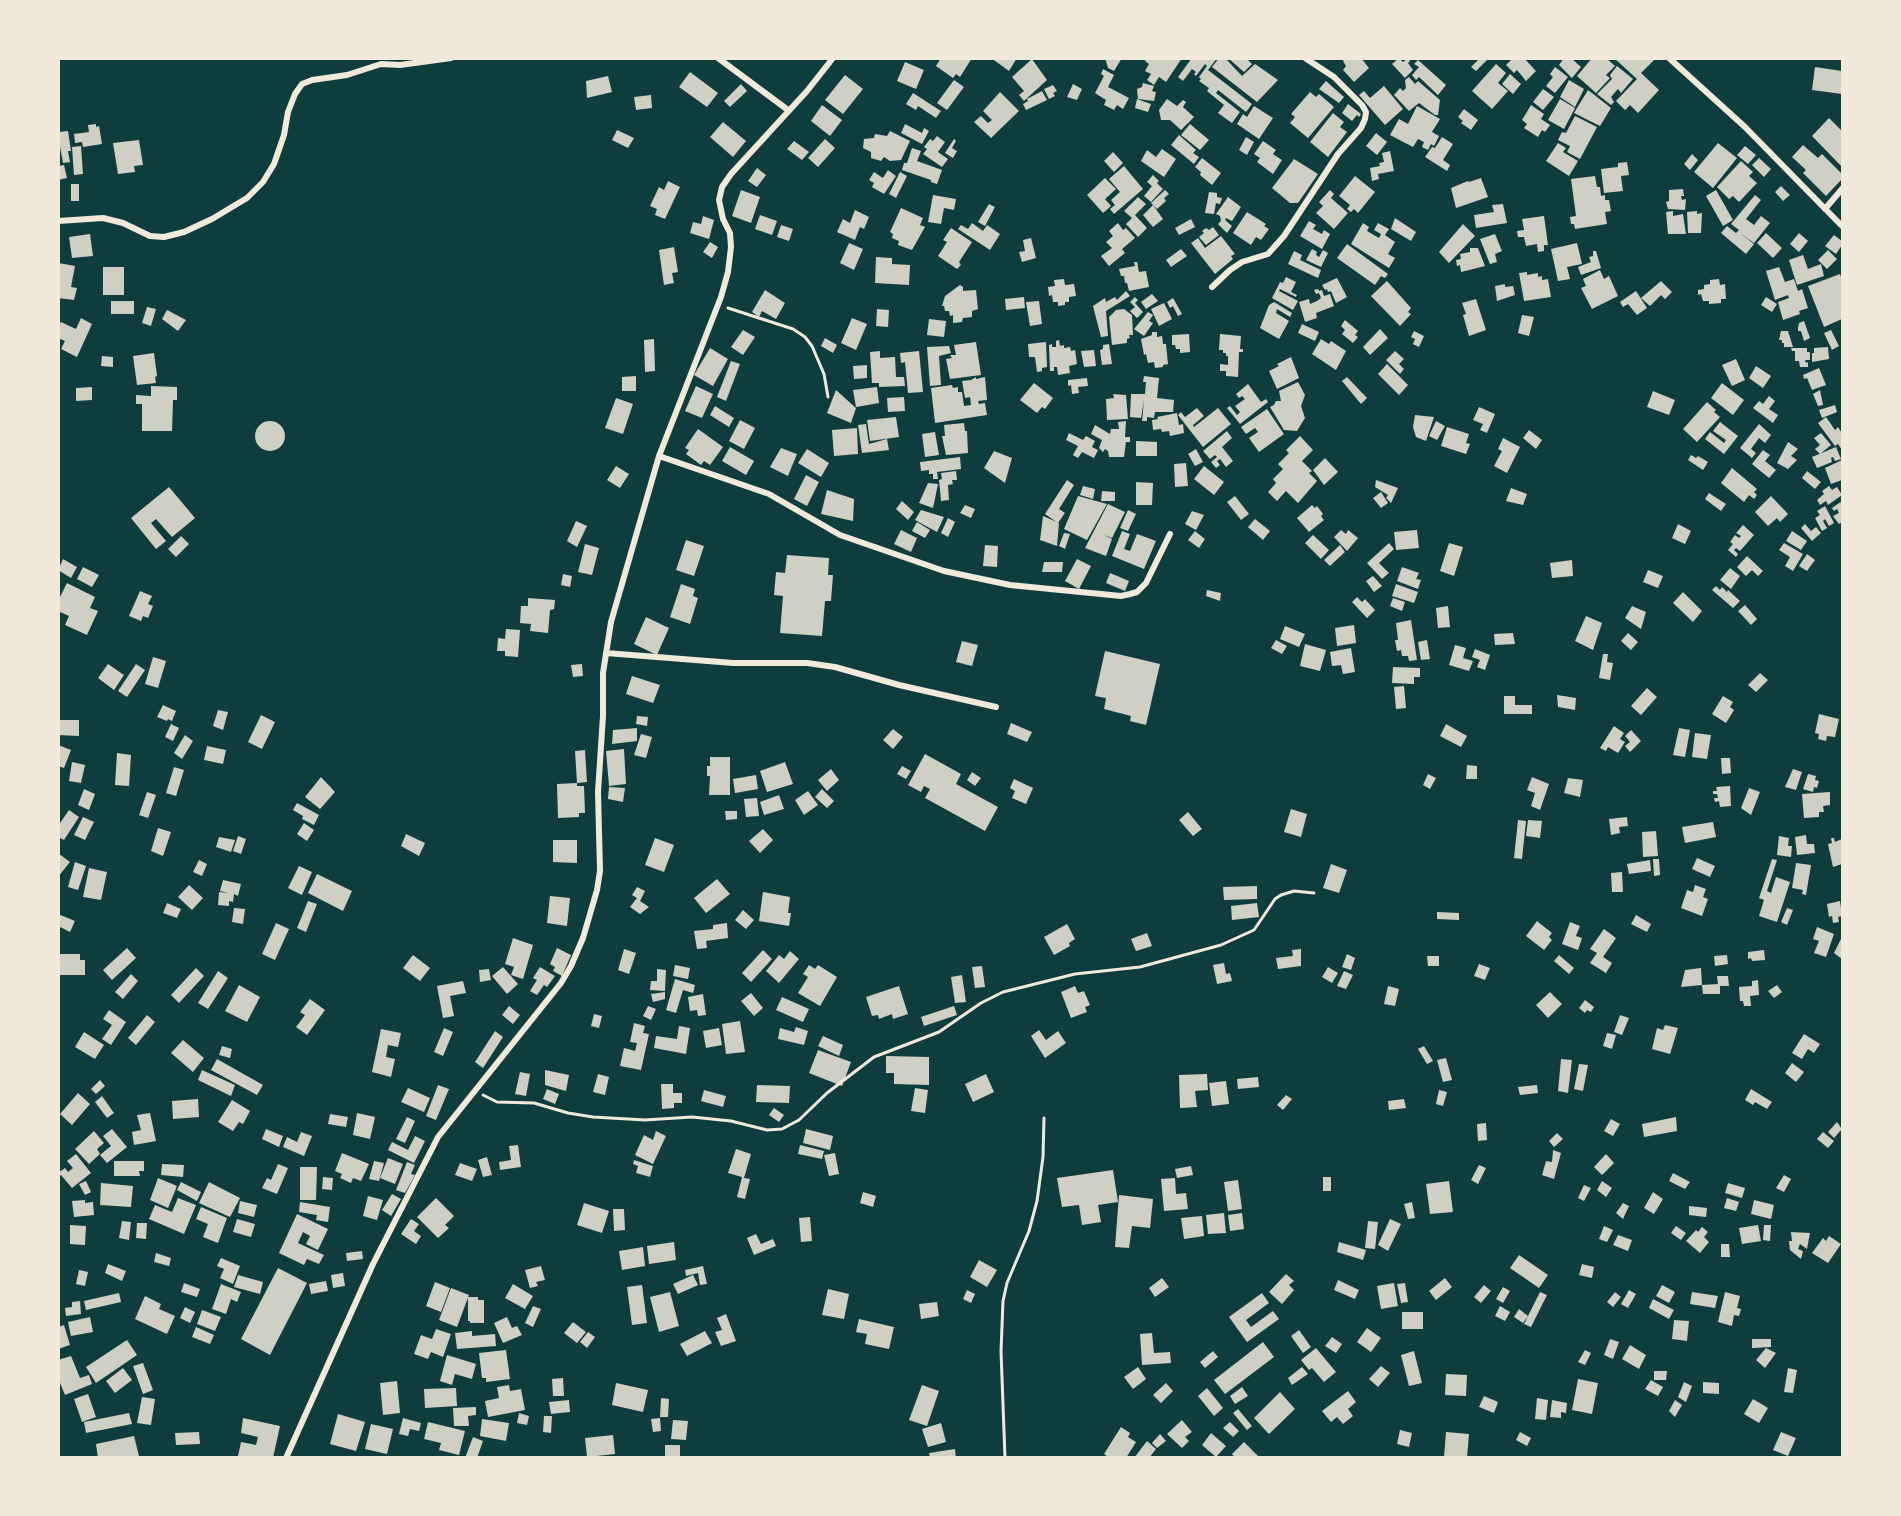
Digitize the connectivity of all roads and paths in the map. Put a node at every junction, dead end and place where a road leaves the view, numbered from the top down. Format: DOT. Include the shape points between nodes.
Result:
graph roads {
  1 [pos="452,58"];
  2 [pos="718,58"];
  3 [pos="833,58"];
  4 [pos="1305,58"];
  5 [pos="1669,58"];
  6 [pos="789,110"];
  7 [pos="1842,189"];
  8 [pos="1825,209"];
  9 [pos="58,221"];
  10 [pos="1842,226"];
  11 [pos="1212,287"];
  12 [pos="718,305"];
  13 [pos="828,397"];
  14 [pos="659,456"];
  15 [pos="1170,534"];
  16 [pos="606,653"];
  17 [pos="996,707"];
  18 [pos="1314,893"];
  19 [pos="476,1091"];
  20 [pos="1044,1118"];
  21 [pos="285,1458"];
  22 [pos="1005,1458"];
  1 -- 9 [label="street" via="381,64 302,84 288,112 274,164 263,182 247,198 184,232 150,236 103,218"];
  2 -- 6 [label="street"];
  3 -- 6 [label="street"];
  4 -- 11 [label="street" via="1334,77 1362,105 1366,112 1361,129 1338,154 1268,254 1242,262"];
  5 -- 8 [label="street"];
  6 -- 12 [label="street" via="722,187 719,200 731,247"];
  7 -- 8 [label="street"];
  8 -- 10 [label="street"];
  12 -- 13 [label="path" via="793,329 805,337 824,374"];
  12 -- 14 [label="street"];
  14 -- 15 [label="street" via="769,494 840,535 944,571 1010,585 1121,596 1137,592 1146,583"];
  14 -- 16 [label="street" via="611,622"];
  16 -- 17 [label="street" via="733,663 807,663"];
  16 -- 19 [label="street" via="598,792 600,871 591,912 561,983"];
  18 -- 19 [label="path" via="1294,891 1281,895 1254,930 1221,945 1140,967 1075,974 1003,992 981,1002 939,1032 874,1057 799,1120 782,1129 692,1117 593,1117 534,1103 497,1102"];
  19 -- 21 [label="street" via="438,1137 373,1264"];
  20 -- 22 [label="path" via="1037,1201 1003,1301"];
}
